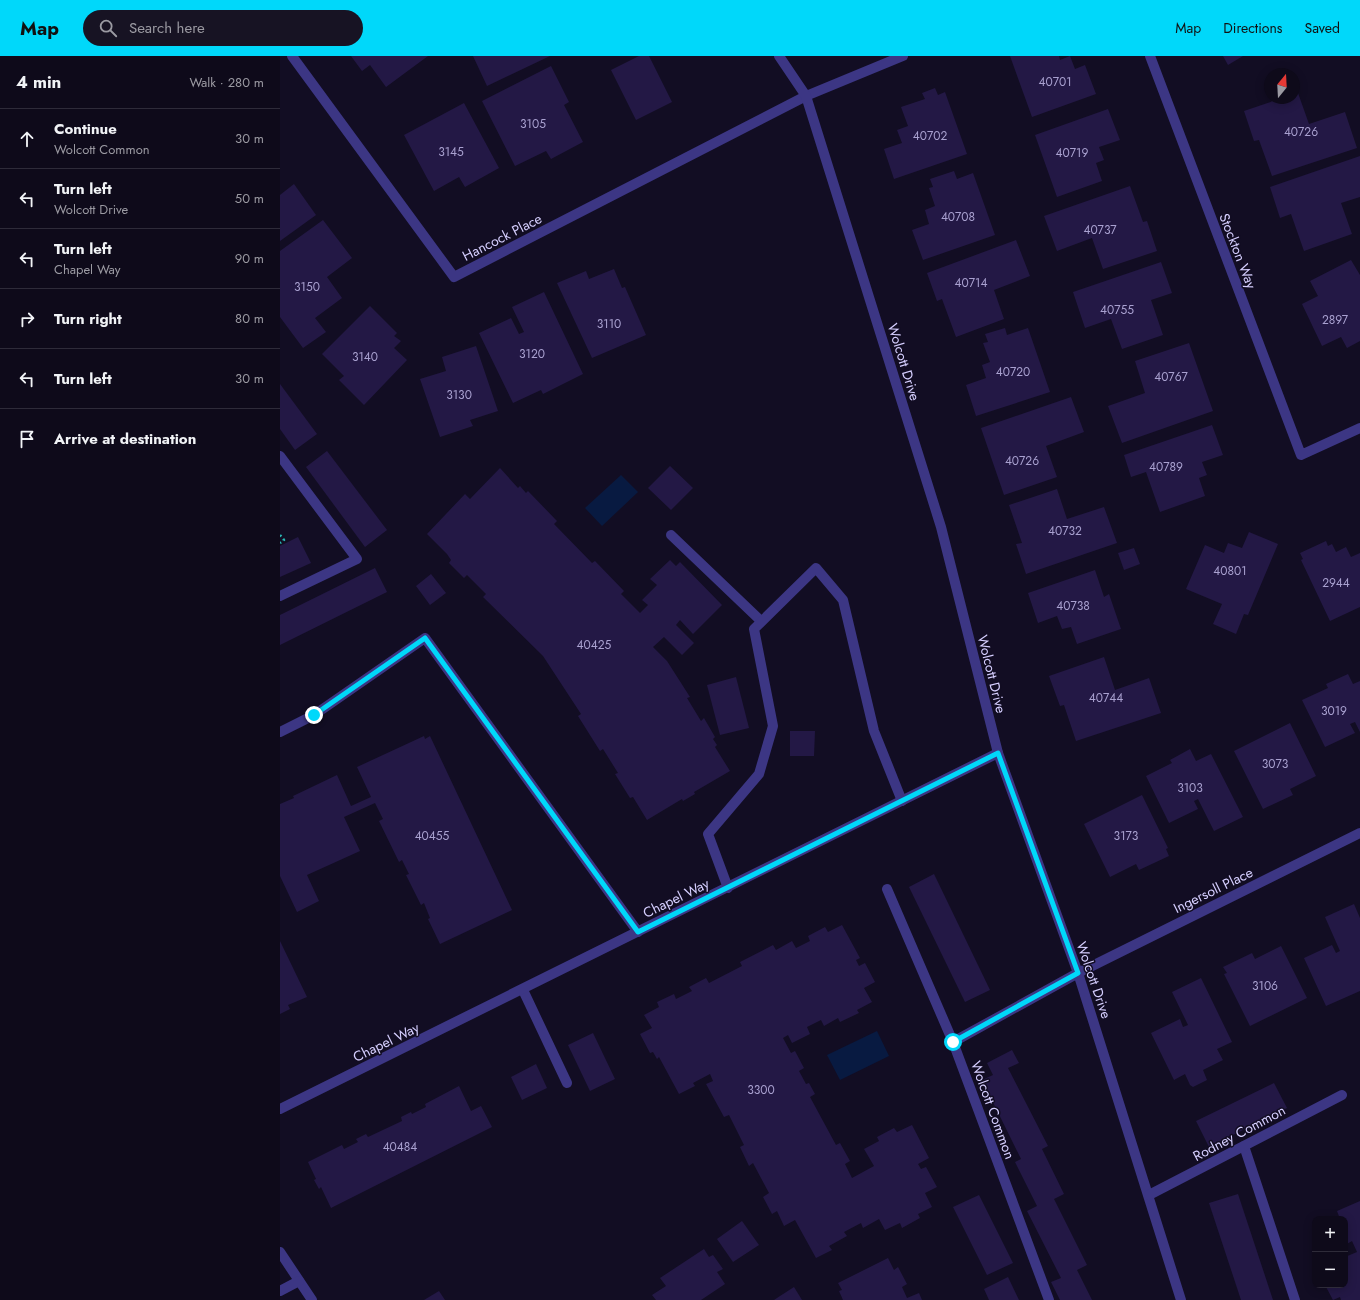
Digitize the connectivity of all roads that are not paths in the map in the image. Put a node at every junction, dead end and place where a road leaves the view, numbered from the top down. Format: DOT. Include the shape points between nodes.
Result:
graph roads {
  1 [pos="292,56"];
  2 [pos="779,56"];
  3 [pos="903,56"];
  4 [pos="1150,56"];
  5 [pos="806,96"];
  6 [pos="1360,428"];
  7 [pos="280,456"];
  8 [pos="671,535"];
  9 [pos="280,596"];
  10 [pos="761,621"];
  11 [pos="280,732"];
  12 [pos="998,753"];
  13 [pos="902,801"];
  14 [pos="1360,833"];
  15 [pos="728,888"];
  16 [pos="887,889"];
  17 [pos="638,932"];
  18 [pos="1078,973"];
  19 [pos="523,990"];
  20 [pos="953,1042"];
  21 [pos="567,1083"];
  22 [pos="1342,1095"];
  23 [pos="280,1109"];
  24 [pos="1244,1146"];
  25 [pos="1149,1196"];
  26 [pos="280,1252"];
  27 [pos="299,1281"];
  28 [pos="280,1290"];
  29 [pos="312,1300"];
  30 [pos="1049,1300"];
  31 [pos="1181,1300"];
  32 [pos="1295,1300"];
  1 -- 5 [label="street, Hancock Place" via="454,277"];
  2 -- 5 [label="street, Wolcott Drive"];
  3 -- 5 [label="street"];
  4 -- 6 [label="street, Stockton Way" via="1301,455"];
  5 -- 12 [label="street, Wolcott Drive" via="941,527"];
  7 -- 9 [label="street" via="357,559"];
  8 -- 10 [label="street"];
  10 -- 13 [label="street" via="816,568 843,600 874,731"];
  10 -- 15 [label="street" via="754,628 773,726 759,774 708,834"];
  11 -- 17 [label="street" via="314,715 425,638"];
  12 -- 13 [label="street, Chapel Way"];
  12 -- 18 [label="street, Wolcott Drive"];
  13 -- 15 [label="street, Chapel Way"];
  14 -- 18 [label="street, Ingersoll Place"];
  15 -- 17 [label="street, Chapel Way"];
  16 -- 20 [label="street, Wolcott Common"];
  17 -- 19 [label="street, Chapel Way"];
  18 -- 20 [label="street"];
  18 -- 25 [label="street, Wolcott Drive"];
  19 -- 21 [label="street"];
  19 -- 23 [label="street, Chapel Way"];
  20 -- 30 [label="street, Wolcott Common"];
  22 -- 24 [label="street, Rodney Common"];
  24 -- 25 [label="street, Rodney Common"];
  24 -- 32 [label="street"];
  25 -- 31 [label="street, Wolcott Drive"];
  26 -- 27 [label="street"];
  27 -- 28 [label="street"];
  27 -- 29 [label="street"];
}
